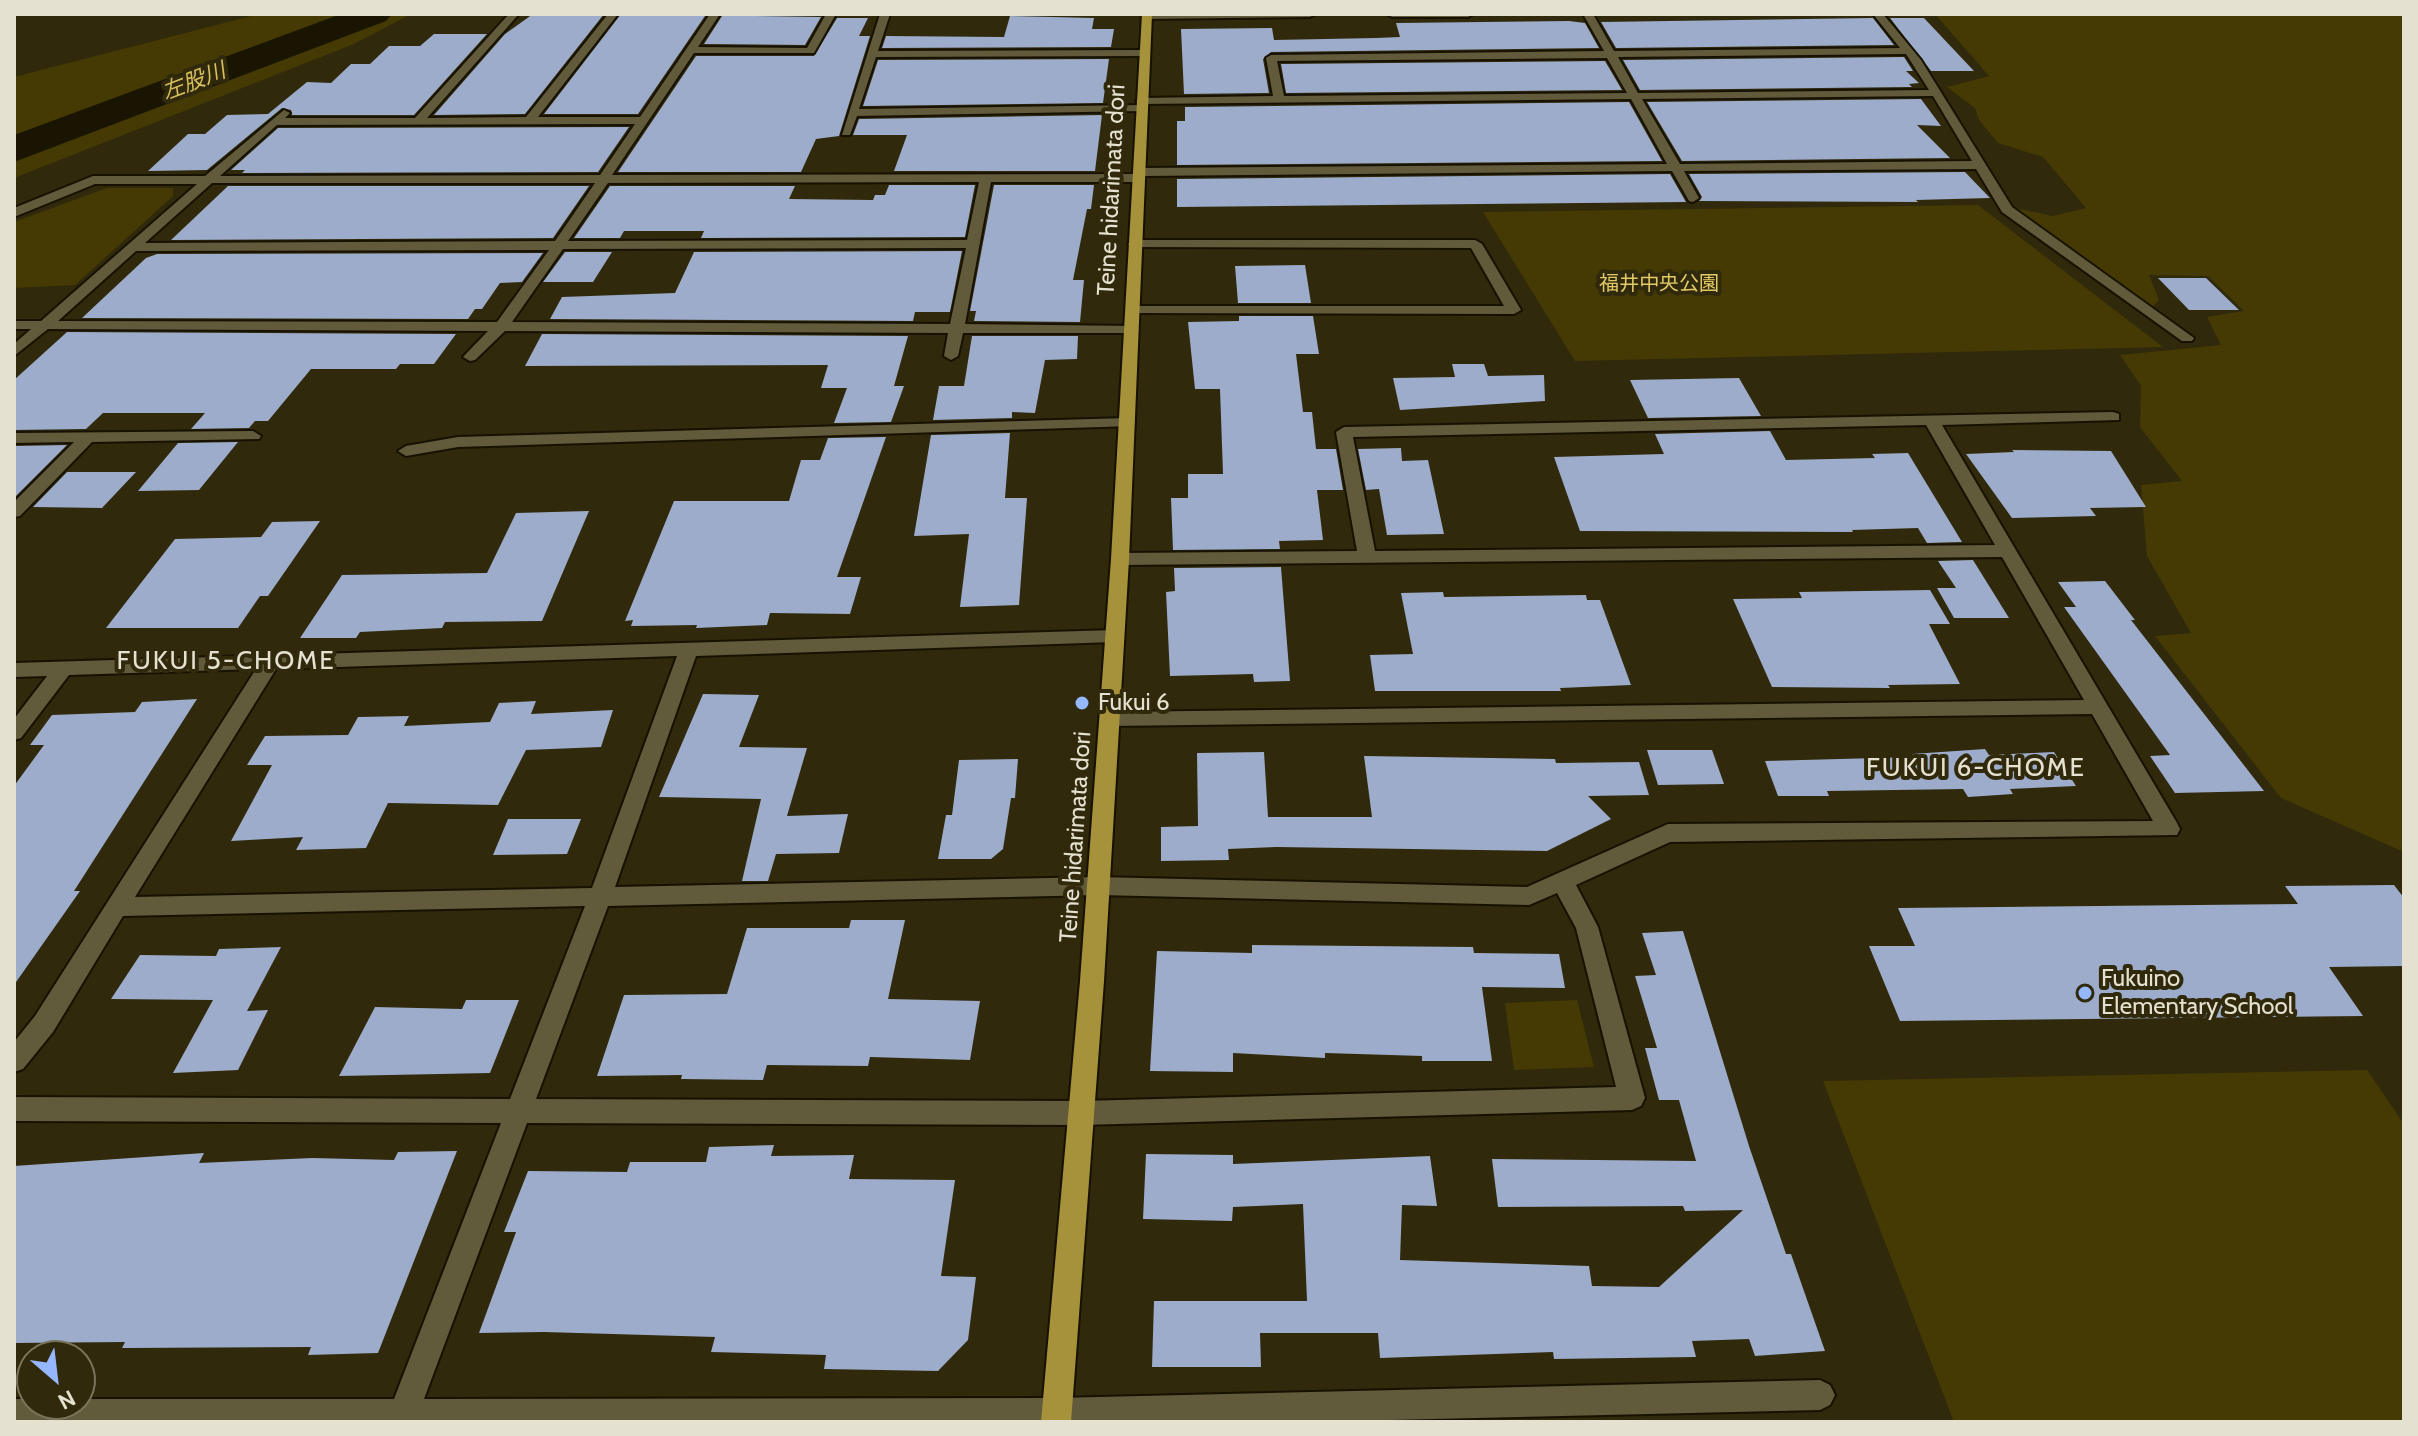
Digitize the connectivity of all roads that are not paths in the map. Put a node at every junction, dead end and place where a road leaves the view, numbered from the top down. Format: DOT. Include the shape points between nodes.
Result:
graph roads {
  1 [pos="514,14"];
  2 [pos="613,14"];
  3 [pos="715,14"];
  4 [pos="831,14"];
  5 [pos="885,14"];
  6 [pos="1310,14"];
  7 [pos="1392,14"];
  8 [pos="1468,14"];
  9 [pos="1588,14"];
  10 [pos="1878,14"];
  11 [pos="1147,15"];
  12 [pos="691,50"];
  13 [pos="1909,51"];
  14 [pos="1145,53"];
  15 [pos="872,54"];
  16 [pos="1611,55"];
  17 [pos="1936,93"];
  18 [pos="1636,98"];
  19 [pos="1279,100"];
  20 [pos="1142,104"];
  21 [pos="853,113"];
  22 [pos="530,120"];
  23 [pos="646,120"];
  24 [pos="418,121"];
  25 [pos="846,133"];
  26 [pos="1980,165"];
  27 [pos="1676,168"];
  28 [pos="1139,175"];
  29 [pos="986,178"];
  30 [pos="209,179"];
  31 [pos="607,179"];
  32 [pos="1693,198"];
  33 [pos="14,213"];
  34 [pos="973,244"];
  35 [pos="1135,244"];
  36 [pos="133,247"];
  37 [pos="558,247"];
  38 [pos="1131,319"];
  39 [pos="46,324"];
  40 [pos="14,325"];
  41 [pos="502,326"];
  42 [pos="957,328"];
  43 [pos="2187,338"];
  44 [pos="14,352"];
  45 [pos="951,356"];
  46 [pos="470,357"];
  47 [pos="2113,417"];
  48 [pos="1931,420"];
  49 [pos="1127,423"];
  50 [pos="253,436"];
  51 [pos="88,437"];
  52 [pos="14,438"];
  53 [pos="406,451"];
  54 [pos="14,512"];
  55 [pos="2009,551"];
  56 [pos="1367,556"];
  57 [pos="1120,559"];
  58 [pos="1115,636"];
  59 [pos="689,649"];
  60 [pos="270,662"];
  61 [pos="63,669"];
  62 [pos="14,670"];
  63 [pos="2099,707"];
  64 [pos="1110,719"];
  65 [pos="14,733"];
  66 [pos="1562,881"];
  67 [pos="1098,886"];
  68 [pos="600,897"];
  69 [pos="118,907"];
  70 [pos="14,1061"];
  71 [pos="14,1109"];
  72 [pos="517,1111"];
  73 [pos="1081,1113"];
  74 [pos="1820,1395"];
  75 [pos="14,1414"];
  76 [pos="402,1418"];
  77 [pos="1056,1418"];
  1 -- 24 [label="street"];
  2 -- 22 [label="street"];
  3 -- 12 [label="street"];
  4 -- 12 [label="street" via="810,51"];
  5 -- 15 [label="street"];
  6 -- 11 [label="street"];
  7 -- 8 [label="street"];
  9 -- 16 [label="street"];
  10 -- 13 [label="street"];
  11 -- 14 [label="main road, Teine hidarimata dori"];
  12 -- 23 [label="street"];
  13 -- 16 [label="street"];
  13 -- 17 [label="street"];
  14 -- 15 [label="street"];
  14 -- 20 [label="main road, Teine hidarimata dori"];
  15 -- 21 [label="street"];
  16 -- 18 [label="street"];
  16 -- 19 [label="street" via="1271,58"];
  17 -- 18 [label="street"];
  17 -- 26 [label="street"];
  18 -- 19 [label="street"];
  18 -- 27 [label="street"];
  19 -- 20 [label="street"];
  20 -- 21 [label="street"];
  20 -- 28 [label="main road, Teine hidarimata dori"];
  21 -- 25 [label="street"];
  22 -- 23 [label="street"];
  22 -- 24 [label="street"];
  23 -- 31 [label="street"];
  24 -- 30 [label="street" via="279,117"];
  26 -- 27 [label="street"];
  26 -- 43 [label="street" via="2007,209"];
  27 -- 28 [label="street"];
  27 -- 32 [label="street"];
  28 -- 29 [label="street"];
  28 -- 35 [label="main road, Teine hidarimata dori"];
  29 -- 31 [label="street"];
  29 -- 34 [label="street"];
  30 -- 31 [label="street"];
  30 -- 33 [label="street" via="93,180"];
  30 -- 36 [label="street"];
  31 -- 37 [label="street"];
  34 -- 37 [label="street"];
  34 -- 42 [label="street"];
  35 -- 38 [label="main road, Teine hidarimata dori"];
  35 -- 38 [label="street" via="1475,244 1514,310"];
  36 -- 37 [label="street"];
  36 -- 39 [label="street"];
  37 -- 41 [label="street"];
  38 -- 42 [label="street"];
  38 -- 49 [label="main road, Teine hidarimata dori"];
  39 -- 40 [label="street"];
  39 -- 41 [label="street"];
  39 -- 44 [label="street"];
  41 -- 42 [label="street"];
  41 -- 46 [label="street"];
  42 -- 45 [label="street"];
  47 -- 48 [label="street"];
  48 -- 55 [label="street"];
  48 -- 56 [label="street" via="1344,432"];
  49 -- 53 [label="street" via="458,442"];
  49 -- 57 [label="main road, Teine hidarimata dori"];
  50 -- 51 [label="street"];
  51 -- 52 [label="street"];
  51 -- 54 [label="street"];
  55 -- 56 [label="street"];
  55 -- 63 [label="street"];
  56 -- 57 [label="street"];
  57 -- 58 [label="main road, Teine hidarimata dori"];
  58 -- 59 [label="street"];
  58 -- 64 [label="main road, Teine hidarimata dori"];
  59 -- 60 [label="street"];
  59 -- 68 [label="street"];
  60 -- 61 [label="street"];
  60 -- 69 [label="street"];
  61 -- 62 [label="street"];
  61 -- 65 [label="street"];
  63 -- 64 [label="street"];
  63 -- 66 [label="street" via="2169,829 1668,833"];
  64 -- 67 [label="main road, Teine hidarimata dori"];
  66 -- 67 [label="street" via="1529,896"];
  66 -- 73 [label="street" via="1587,927 1632,1098"];
  67 -- 68 [label="street"];
  67 -- 73 [label="main road, Teine hidarimata dori"];
  68 -- 69 [label="street"];
  68 -- 72 [label="street"];
  69 -- 70 [label="street" via="44,1024"];
  71 -- 72 [label="street"];
  72 -- 73 [label="street"];
  72 -- 76 [label="street"];
  73 -- 77 [label="main road, Teine hidarimata dori"];
  74 -- 77 [label="street"];
  75 -- 76 [label="street"];
  76 -- 77 [label="street"];
}
